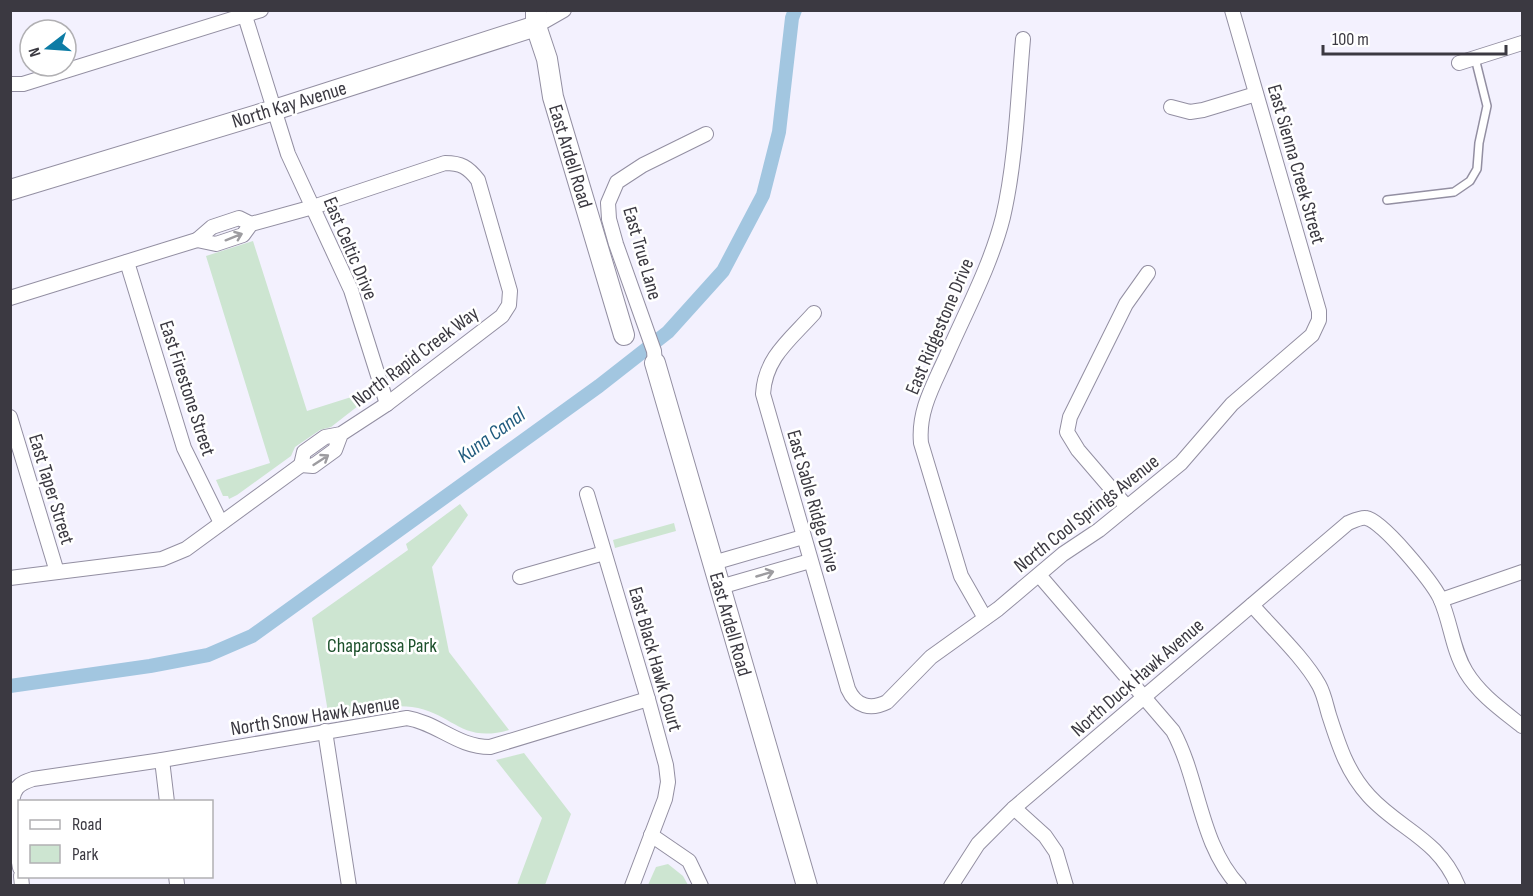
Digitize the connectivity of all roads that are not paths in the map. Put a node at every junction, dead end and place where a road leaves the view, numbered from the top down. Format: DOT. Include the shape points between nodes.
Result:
graph roads {
  1 [pos="261,10"];
  2 [pos="564,10"];
  3 [pos="1232,10"];
  4 [pos="245,16"];
  5 [pos="536,18"];
  6 [pos="1023,39"];
  7 [pos="1522,44"];
  8 [pos="1475,58"];
  9 [pos="1459,63"];
  10 [pos="10,84"];
  11 [pos="1256,94"];
  12 [pos="1172,107"];
  13 [pos="274,110"];
  14 [pos="706,134"];
  15 [pos="10,190"];
  16 [pos="1387,200"];
  17 [pos="313,207"];
  18 [pos="126,262"];
  19 [pos="1148,273"];
  20 [pos="10,298"];
  21 [pos="814,313"];
  22 [pos="1317,328"];
  23 [pos="624,335"];
  24 [pos="655,357"];
  25 [pos="387,404"];
  26 [pos="10,417"];
  27 [pos="587,495"];
  28 [pos="1127,507"];
  29 [pos="221,523"];
  30 [pos="803,537"];
  31 [pos="604,553"];
  32 [pos="810,561"];
  33 [pos="713,563"];
  34 [pos="57,572"];
  35 [pos="1522,572"];
  36 [pos="1039,574"];
  37 [pos="520,577"];
  38 [pos="10,578"];
  39 [pos="720,587"];
  40 [pos="1441,600"];
  41 [pos="1252,605"];
  42 [pos="985,618"];
  43 [pos="1144,697"];
  44 [pos="648,699"];
  45 [pos="865,706"];
  46 [pos="1522,726"];
  47 [pos="325,731"];
  48 [pos="162,760"];
  49 [pos="167,800"];
  50 [pos="1014,808"];
  51 [pos="651,836"];
  52 [pos="18,854"];
  53 [pos="349,885"];
  54 [pos="632,885"];
  55 [pos="701,885"];
  56 [pos="807,885"];
  57 [pos="951,885"];
  58 [pos="1066,885"];
  59 [pos="1239,885"];
  60 [pos="1458,885"];
  1 -- 4 [label="street"];
  2 -- 5 [label="street, North Kay Avenue"];
  3 -- 11 [label="street, East Sienna Creek Street"];
  4 -- 10 [label="street" via="23,84"];
  4 -- 13 [label="street, East Celtic Drive"];
  5 -- 13 [label="street, North Kay Avenue"];
  5 -- 23 [label="street, East Ardell Road" via="553,97"];
  6 -- 42 [label="street, East Ridgestone Drive" via="1003,217 919,427 961,576"];
  7 -- 8 [label="street"];
  8 -- 9 [label="street"];
  8 -- 16 [label="lane" via="1487,106 1477,169 1470,181 1454,192"];
  11 -- 12 [label="street" via="1197,111"];
  11 -- 22 [label="street, East Sienna Creek Street" via="1319,311"];
  13 -- 15 [label="street, North Kay Avenue"];
  13 -- 17 [label="street, East Celtic Drive" via="288,154"];
  14 -- 24 [label="street, East True Lane" via="617,182 609,203 616,244"];
  17 -- 18 [label="street" via="251,224 239,218 212,227 197,240"];
  17 -- 25 [label="street, East Celtic Drive" via="351,290"];
  17 -- 25 [label="street, North Rapid Creek Way" via="445,163 465,166 478,180 510,291 509,305 502,316"];
  18 -- 20 [label="street"];
  18 -- 29 [label="street, East Firestone Street" via="184,448"];
  19 -- 28 [label="street" via="1126,304 1070,417 1067,432"];
  21 -- 30 [label="street, East Sable Ridge Drive" via="773,358 764,382 766,405"];
  22 -- 28 [label="street, North Cool Springs Avenue" via="1232,404 1181,463"];
  24 -- 33 [label="street, East Ardell Road"];
  25 -- 29 [label="street, North Rapid Creek Way" via="304,452 301,465"];
  26 -- 34 [label="street, East Taper Street"];
  27 -- 31 [label="street, East Black Hawk Court"];
  28 -- 36 [label="street, North Cool Springs Avenue"];
  29 -- 34 [label="street, North Rapid Creek Way" via="175,555 162,559"];
  30 -- 32 [label="street, East Sable Ridge Drive"];
  30 -- 33 [label="street"];
  31 -- 37 [label="street"];
  31 -- 44 [label="street, East Black Hawk Court"];
  39 -- 32 [label="street, one-way"];
  32 -- 45 [label="street, East Sable Ridge Drive" via="848,689"];
  33 -- 39 [label="street, East Ardell Road"];
  34 -- 38 [label="street, North Rapid Creek Way"];
  35 -- 40 [label="street"];
  36 -- 42 [label="street, North Cool Springs Avenue"];
  36 -- 43 [label="street"];
  39 -- 56 [label="street, East Ardell Road"];
  40 -- 41 [label="street, North Duck Hawk Avenue" via="1430,580 1378,523 1365,518 1348,523"];
  40 -- 46 [label="street" via="1464,669 1490,701"];
  41 -- 43 [label="street, North Duck Hawk Avenue"];
  41 -- 60 [label="street" via="1321,687 1342,755 1354,779 1371,799 1427,842"];
  42 -- 45 [label="street, North Cool Springs Avenue" via="932,657 887,702"];
  43 -- 50 [label="street, North Duck Hawk Avenue"];
  43 -- 59 [label="street" via="1184,752 1211,843"];
  44 -- 47 [label="street, North Snow Hawk Avenue" via="490,747 464,743 408,718"];
  44 -- 51 [label="street, East Black Hawk Court" via="668,782"];
  47 -- 48 [label="street, North Snow Hawk Avenue"];
  47 -- 53 [label="street"];
  48 -- 49 [label="street"];
  48 -- 52 [label="street, North Snow Hawk Avenue" via="24,782 12,798"];
  50 -- 57 [label="street, North Duck Hawk Avenue" via="978,844"];
  50 -- 58 [label="street" via="1056,852"];
  51 -- 54 [label="street, East Black Hawk Court"];
  51 -- 55 [label="street" via="689,861"];
}
